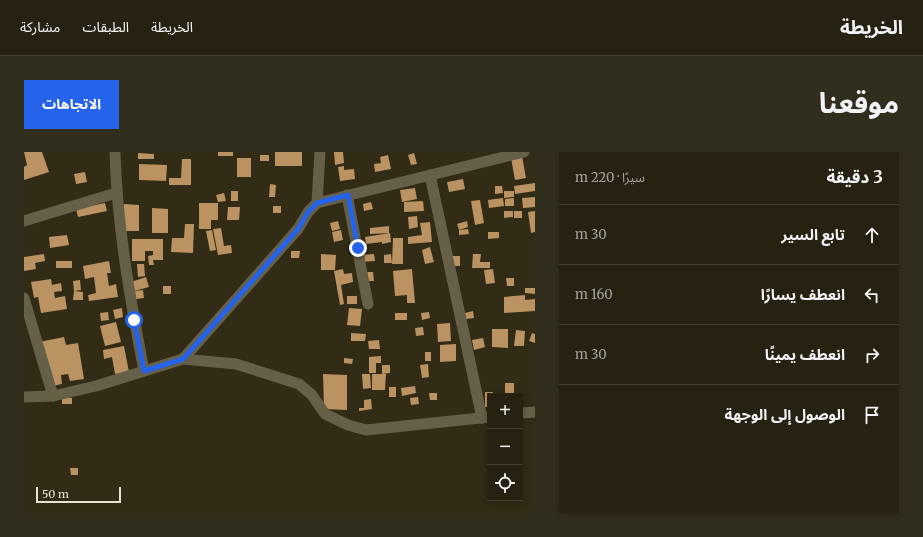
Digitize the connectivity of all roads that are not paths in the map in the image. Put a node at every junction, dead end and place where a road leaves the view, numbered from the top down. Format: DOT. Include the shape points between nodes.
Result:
graph roads {
  1 [pos="115,152"];
  2 [pos="320,152"];
  3 [pos="524,152"];
  4 [pos="430,175"];
  5 [pos="116,193"];
  6 [pos="348,195"];
  7 [pos="317,203"];
  8 [pos="24,220"];
  9 [pos="24,298"];
  10 [pos="368,304"];
  11 [pos="183,359"];
  12 [pos="144,371"];
  13 [pos="53,396"];
  14 [pos="24,397"];
  15 [pos="535,412"];
  16 [pos="523,413"];
  17 [pos="486,417"];
  1 -- 5 [label="street"];
  2 -- 7 [label="street"];
  3 -- 4 [label="street"];
  4 -- 6 [label="street"];
  4 -- 17 [label="street"];
  5 -- 8 [label="street"];
  5 -- 12 [label="street" via="123,253"];
  6 -- 7 [label="street"];
  6 -- 10 [label="street"];
  7 -- 11 [label="street" via="298,229"];
  9 -- 13 [label="street"];
  11 -- 12 [label="street"];
  11 -- 17 [label="street" via="236,364 299,384 326,414 348,425 366,430"];
  12 -- 13 [label="street"];
  13 -- 14 [label="street"];
  15 -- 16 [label="street"];
}
